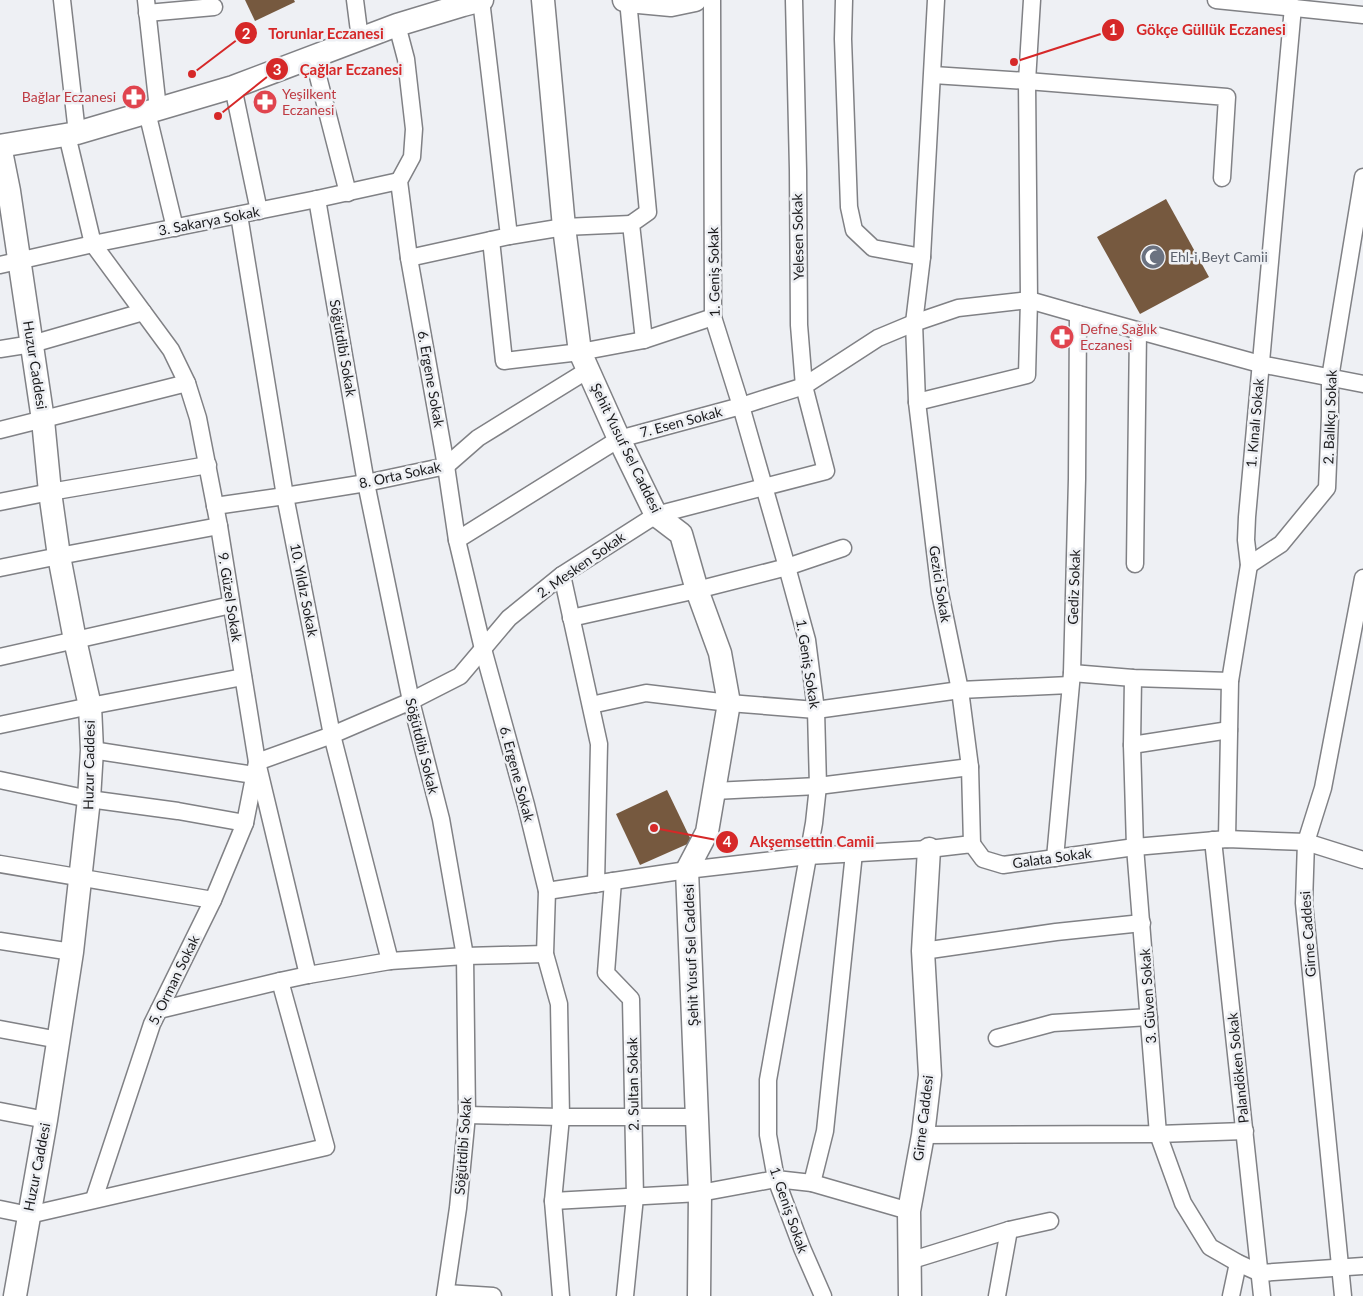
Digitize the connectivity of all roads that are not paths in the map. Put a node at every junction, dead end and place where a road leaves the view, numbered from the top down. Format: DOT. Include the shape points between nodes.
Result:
graph roads {
  1 [pos="62,0"];
  2 [pos="355,0"];
  3 [pos="543,0"];
  4 [pos="626,0"];
  5 [pos="695,0"];
  6 [pos="712,0"];
  7 [pos="794,0"];
  8 [pos="844,0"];
  9 [pos="936,0"];
  10 [pos="1032,0"];
  11 [pos="1216,0"];
  12 [pos="472,1"];
  13 [pos="1268,2"];
  14 [pos="146,7"];
  15 [pos="214,7"];
  16 [pos="1293,7"];
  17 [pos="1363,15"];
  18 [pos="397,26"];
  19 [pos="360,39"];
  20 [pos="313,57"];
  21 [pos="933,75"];
  22 [pos="1027,81"];
  23 [pos="232,87"];
  24 [pos="153,110"];
  25 [pos="72,134"];
  26 [pos="0,146"];
  27 [pos="1363,177"];
  28 [pos="1222,178"];
  29 [pos="399,182"];
  30 [pos="4,191"];
  31 [pos="348,192"];
  32 [pos="318,199"];
  33 [pos="259,211"];
  34 [pos="239,215"];
  35 [pos="630,224"];
  36 [pos="564,227"];
  37 [pos="175,228"];
  38 [pos="509,236"];
  39 [pos="491,240"];
  40 [pos="93,244"];
  41 [pos="922,257"];
  42 [pos="409,258"];
  43 [pos="10,263"];
  44 [pos="1029,300"];
  45 [pos="143,312"];
  46 [pos="1078,314"];
  47 [pos="714,317"];
  48 [pos="914,323"];
  49 [pos="1138,331"];
  50 [pos="644,340"];
  51 [pos="32,344"];
  52 [pos="0,349"];
  53 [pos="584,361"];
  54 [pos="1260,364"];
  55 [pos="1330,378"];
  56 [pos="187,383"];
  57 [pos="1363,384"];
  58 [pos="804,386"];
  59 [pos="917,402"];
  60 [pos="741,406"];
  61 [pos="43,420"];
  62 [pos="0,430"];
  63 [pos="619,439"];
  64 [pos="208,465"];
  65 [pos="446,466"];
  66 [pos="826,471"];
  67 [pos="366,483"];
  68 [pos="764,487"];
  69 [pos="50,492"];
  70 [pos="286,496"];
  71 [pos="0,502"];
  72 [pos="215,506"];
  73 [pos="656,514"];
  74 [pos="219,526"];
  75 [pos="457,540"];
  76 [pos="843,548"];
  77 [pos="59,556"];
  78 [pos="1136,564"];
  79 [pos="1249,566"];
  80 [pos="787,567"];
  81 [pos="0,568"];
  82 [pos="562,575"];
  83 [pos="1363,578"];
  84 [pos="697,590"];
  85 [pos="231,605"];
  86 [pos="571,618"];
  87 [pos="75,640"];
  88 [pos="483,649"];
  89 [pos="0,657"];
  90 [pos="243,677"];
  91 [pos="1133,678"];
  92 [pos="1071,679"];
  93 [pos="1230,681"];
  94 [pos="960,690"];
  95 [pos="410,701"];
  96 [pos="729,703"];
  97 [pos="591,705"];
  98 [pos="90,706"];
  99 [pos="816,710"];
  100 [pos="0,725"];
  101 [pos="1229,730"];
  102 [pos="332,735"];
  103 [pos="1132,745"];
  104 [pos="92,750"];
  105 [pos="970,767"];
  106 [pos="255,768"];
  107 [pos="0,780"];
  108 [pos="818,786"];
  109 [pos="714,791"];
  110 [pos="89,799"];
  111 [pos="245,823"];
  112 [pos="1220,839"];
  113 [pos="1306,842"];
  114 [pos="972,844"];
  115 [pos="1136,847"];
  116 [pos="929,849"];
  117 [pos="854,853"];
  118 [pos="808,856"];
  119 [pos="1055,858"];
  120 [pos="1363,860"];
  121 [pos="0,864"];
  122 [pos="687,870"];
  123 [pos="81,878"];
  124 [pos="613,881"];
  125 [pos="596,884"];
  126 [pos="547,890"];
  127 [pos="213,900"];
  128 [pos="1142,923"];
  129 [pos="0,941"];
  130 [pos="923,951"];
  131 [pos="72,952"];
  132 [pos="546,954"];
  133 [pos="464,956"];
  134 [pos="390,961"];
  135 [pos="308,975"];
  136 [pos="280,981"];
  137 [pos="158,1010"];
  138 [pos="1150,1017"];
  139 [pos="0,1029"];
  140 [pos="997,1038"];
  141 [pos="59,1040"];
  142 [pos="0,1112"];
  143 [pos="467,1115"];
  144 [pos="562,1117"];
  145 [pos="633,1117"];
  146 [pos="697,1117"];
  147 [pos="46,1120"];
  148 [pos="1245,1131"];
  149 [pos="1158,1134"];
  150 [pos="923,1135"];
  151 [pos="776,1179"];
  152 [pos="812,1183"];
  153 [pos="700,1194"];
  154 [pos="635,1197"];
  155 [pos="94,1199"];
  156 [pos="553,1201"];
  157 [pos="0,1209"];
  158 [pos="908,1211"];
  159 [pos="29,1214"];
  160 [pos="1050,1221"];
  161 [pos="1009,1230"];
  162 [pos="909,1261"];
  163 [pos="1238,1263"];
  164 [pos="1363,1266"];
  165 [pos="1340,1267"];
  166 [pos="1260,1273"];
  167 [pos="10,1291"];
  168 [pos="445,1294"];
  169 [pos="493,1296"];
  170 [pos="561,1296"];
  171 [pos="625,1296"];
  172 [pos="699,1296"];
  173 [pos="823,1296"];
  174 [pos="910,1296"];
  175 [pos="997,1296"];
  176 [pos="1230,1296"];
  177 [pos="1262,1296"];
  178 [pos="1343,1296"];
  1 -- 25 [label="street"];
  2 -- 19 [label="street"];
  3 -- 36 [label="main road, Şehit Yusuf Sel Caddesi"];
  4 -- 5 [label="main road" via="671,4"];
  4 -- 35 [label="street" via="648,212"];
  6 -- 47 [label="street, 1. Geniş Sokak"];
  7 -- 58 [label="street, Yelesen Sokak" via="799,325"];
  8 -- 41 [label="street" via="849,207 854,230 873,248"];
  9 -- 21 [label="street, Gezici Sokak"];
  10 -- 22 [label="street"];
  11 -- 13 [label="street"];
  12 -- 18 [label="main road"];
  12 -- 38 [label="street"];
  13 -- 16 [label="street"];
  14 -- 15 [label="street"];
  14 -- 24 [label="street"];
  16 -- 17 [label="street"];
  16 -- 54 [label="street, 1. Kınalı Sokak"];
  18 -- 19 [label="main road"];
  18 -- 29 [label="street" via="406,59 414,129 412,158"];
  19 -- 20 [label="main road"];
  20 -- 23 [label="main road"];
  20 -- 31 [label="street"];
  21 -- 22 [label="street"];
  21 -- 41 [label="street, Gezici Sokak"];
  22 -- 28 [label="street" via="1226,97"];
  22 -- 44 [label="street"];
  23 -- 24 [label="main road"];
  23 -- 33 [label="street"];
  24 -- 25 [label="main road"];
  24 -- 37 [label="street"];
  25 -- 26 [label="main road"];
  25 -- 40 [label="street"];
  26 -- 30 [label="main road, Huzur Caddesi"];
  27 -- 55 [label="street, 2. Balıkçı Sokak"];
  29 -- 31 [label="street, 3. Sakarya Sokak"];
  29 -- 42 [label="street, 6. Ergene Sokak"];
  30 -- 43 [label="main road, Huzur Caddesi"];
  31 -- 32 [label="street, 3. Sakarya Sokak"];
  32 -- 33 [label="street, 3. Sakarya Sokak"];
  32 -- 67 [label="street, Söğütdibi Sokak"];
  33 -- 34 [label="street, 3. Sakarya Sokak"];
  34 -- 37 [label="street, 3. Sakarya Sokak"];
  34 -- 70 [label="street, 10. Yıldız Sokak"];
  35 -- 36 [label="street"];
  35 -- 50 [label="street"];
  36 -- 38 [label="street"];
  36 -- 53 [label="main road, Şehit Yusuf Sel Caddesi"];
  37 -- 40 [label="street, 3. Sakarya Sokak"];
  38 -- 39 [label="street"];
  39 -- 42 [label="street"];
  39 -- 53 [label="street" via="504,361"];
  40 -- 43 [label="street, 3. Sakarya Sokak"];
  40 -- 45 [label="street, 9. Güzel Sokak"];
  41 -- 48 [label="street, Gezici Sokak"];
  42 -- 65 [label="street, 6. Ergene Sokak"];
  43 -- 51 [label="main road, Huzur Caddesi"];
  44 -- 46 [label="street"];
  44 -- 48 [label="street, 7. Esen Sokak" via="958,308"];
  44 -- 59 [label="street" via="1027,375"];
  45 -- 51 [label="street"];
  45 -- 56 [label="street, 9. Güzel Sokak" via="171,350"];
  46 -- 49 [label="street"];
  46 -- 92 [label="street, Gediz Sokak"];
  47 -- 50 [label="street"];
  47 -- 60 [label="street, 1. Geniş Sokak"];
  48 -- 58 [label="street, 7. Esen Sokak" via="878,338"];
  48 -- 59 [label="street, Gezici Sokak"];
  49 -- 54 [label="street"];
  49 -- 78 [label="street"];
  50 -- 53 [label="street"];
  51 -- 52 [label="street"];
  51 -- 61 [label="main road, Huzur Caddesi"];
  53 -- 63 [label="main road, Şehit Yusuf Sel Caddesi"];
  53 -- 65 [label="street, 8. Orta Sokak" via="478,438"];
  54 -- 55 [label="street"];
  54 -- 79 [label="street, 1. Kınalı Sokak" via="1247,517"];
  55 -- 57 [label="street"];
  55 -- 79 [label="street, 2. Balıkçı Sokak" via="1327,488 1281,544"];
  56 -- 61 [label="street"];
  56 -- 64 [label="street, 9. Güzel Sokak"];
  58 -- 60 [label="street, 7. Esen Sokak"];
  58 -- 66 [label="street, Yelesen Sokak"];
  59 -- 94 [label="street, Gezici Sokak" via="940,593"];
  60 -- 63 [label="street, 7. Esen Sokak"];
  60 -- 68 [label="street, 1. Geniş Sokak"];
  61 -- 62 [label="street"];
  61 -- 69 [label="main road, Huzur Caddesi"];
  63 -- 73 [label="main road, Şehit Yusuf Sel Caddesi"];
  63 -- 75 [label="street, 7. Esen Sokak"];
  64 -- 69 [label="street"];
  64 -- 72 [label="street, 9. Güzel Sokak"];
  65 -- 67 [label="street, 8. Orta Sokak"];
  65 -- 75 [label="street, 6. Ergene Sokak"];
  66 -- 68 [label="street, 2. Mesken Sokak"];
  67 -- 70 [label="street, 8. Orta Sokak"];
  67 -- 95 [label="street, Söğütdibi Sokak"];
  68 -- 73 [label="street, 2. Mesken Sokak"];
  68 -- 80 [label="street, 1. Geniş Sokak"];
  69 -- 71 [label="street"];
  69 -- 77 [label="main road, Huzur Caddesi"];
  70 -- 72 [label="street, 8. Orta Sokak"];
  70 -- 102 [label="street, 10. Yıldız Sokak"];
  72 -- 74 [label="street, 9. Güzel Sokak"];
  73 -- 82 [label="street, 2. Mesken Sokak"];
  73 -- 84 [label="main road, Şehit Yusuf Sel Caddesi" via="681,534"];
  74 -- 77 [label="street"];
  74 -- 85 [label="street, 9. Güzel Sokak"];
  75 -- 88 [label="street, 6. Ergene Sokak"];
  76 -- 80 [label="street"];
  77 -- 81 [label="street"];
  77 -- 87 [label="main road, Huzur Caddesi"];
  79 -- 93 [label="street, 1. Kınalı Sokak"];
  80 -- 84 [label="street"];
  80 -- 99 [label="street, 1. Geniş Sokak" via="807,640"];
  82 -- 86 [label="street"];
  82 -- 88 [label="street, 2. Mesken Sokak" via="510,618"];
  83 -- 113 [label="street, Girne Caddesi" via="1323,788"];
  84 -- 86 [label="street"];
  84 -- 96 [label="main road, Şehit Yusuf Sel Caddesi" via="720,653"];
  85 -- 87 [label="street"];
  85 -- 90 [label="street, 9. Güzel Sokak"];
  86 -- 97 [label="street"];
  87 -- 89 [label="street"];
  87 -- 98 [label="main road, Huzur Caddesi"];
  88 -- 95 [label="street, 2. Mesken Sokak" via="460,676"];
  88 -- 126 [label="street, 6. Ergene Sokak"];
  90 -- 98 [label="street"];
  90 -- 106 [label="street, 9. Güzel Sokak"];
  91 -- 92 [label="street"];
  91 -- 93 [label="street"];
  91 -- 103 [label="street, 3. Güven Sokak"];
  92 -- 94 [label="street"];
  92 -- 119 [label="street, Gediz Sokak"];
  93 -- 101 [label="street, 1. Kınalı Sokak"];
  94 -- 99 [label="street"];
  94 -- 105 [label="street, Gezici Sokak"];
  95 -- 102 [label="street, 2. Mesken Sokak"];
  95 -- 133 [label="street, Söğütdibi Sokak" via="441,819"];
  96 -- 97 [label="street" via="646,693"];
  96 -- 99 [label="street"];
  96 -- 109 [label="main road, Şehit Yusuf Sel Caddesi"];
  97 -- 125 [label="street" via="600,744"];
  98 -- 100 [label="street"];
  98 -- 104 [label="main road, Huzur Caddesi"];
  99 -- 108 [label="street, 1. Geniş Sokak"];
  101 -- 103 [label="street"];
  101 -- 112 [label="street, 1. Kınalı Sokak"];
  102 -- 106 [label="street, 2. Mesken Sokak"];
  102 -- 134 [label="street, 10. Yıldız Sokak"];
  103 -- 115 [label="street, 3. Güven Sokak"];
  104 -- 106 [label="street"];
  104 -- 110 [label="main road, Huzur Caddesi"];
  105 -- 108 [label="street"];
  105 -- 114 [label="street, Gezici Sokak"];
  106 -- 111 [label="street, 5. Orman Sokak"];
  106 -- 135 [label="street, 9. Güzel Sokak"];
  107 -- 110 [label="street"];
  108 -- 109 [label="street"];
  108 -- 118 [label="street, 1. Geniş Sokak"];
  109 -- 122 [label="main road, Şehit Yusuf Sel Caddesi" via="707,832"];
  110 -- 111 [label="street"];
  110 -- 123 [label="main road, Huzur Caddesi"];
  111 -- 127 [label="street, 5. Orman Sokak"];
  112 -- 113 [label="street, Galata Sokak"];
  112 -- 115 [label="street, Galata Sokak"];
  112 -- 148 [label="street, Palandöken Sokak"];
  113 -- 120 [label="street, Galata Sokak"];
  113 -- 165 [label="street, Girne Caddesi" via="1304,904"];
  114 -- 116 [label="street"];
  114 -- 119 [label="street, Galata Sokak" via="983,859 1003,865"];
  115 -- 119 [label="street, Galata Sokak"];
  115 -- 128 [label="street, 3. Güven Sokak"];
  116 -- 117 [label="street"];
  116 -- 130 [label="main road, Girne Caddesi"];
  117 -- 118 [label="street"];
  117 -- 152 [label="street" via="825,1131"];
  118 -- 122 [label="street"];
  118 -- 151 [label="street, 1. Geniş Sokak" via="768,1080 768,1135"];
  121 -- 123 [label="street"];
  122 -- 124 [label="street"];
  122 -- 146 [label="main road, Şehit Yusuf Sel Caddesi"];
  123 -- 127 [label="street"];
  123 -- 131 [label="main road, Huzur Caddesi"];
  124 -- 125 [label="street"];
  124 -- 145 [label="street, 2. Sultan Sokak" via="606,973 631,1000"];
  125 -- 126 [label="street"];
  126 -- 132 [label="street, 6. Ergene Sokak"];
  127 -- 137 [label="street, 5. Orman Sokak"];
  128 -- 130 [label="street"];
  128 -- 138 [label="street, 3. Güven Sokak"];
  129 -- 131 [label="street"];
  130 -- 150 [label="main road, Girne Caddesi" via="930,1075"];
  131 -- 141 [label="main road, Huzur Caddesi"];
  132 -- 133 [label="street"];
  132 -- 144 [label="street, 6. Ergene Sokak" via="559,1004"];
  133 -- 134 [label="street"];
  133 -- 143 [label="street, Söğütdibi Sokak"];
  134 -- 135 [label="street"];
  135 -- 136 [label="street"];
  136 -- 137 [label="street"];
  136 -- 155 [label="street" via="326,1146"];
  137 -- 155 [label="street, 5. Orman Sokak"];
  138 -- 140 [label="street" via="1053,1023"];
  138 -- 149 [label="street, 3. Güven Sokak"];
  139 -- 141 [label="street"];
  141 -- 147 [label="main road, Huzur Caddesi"];
  142 -- 147 [label="street"];
  143 -- 144 [label="street"];
  143 -- 168 [label="street, Söğütdibi Sokak"];
  144 -- 145 [label="street"];
  144 -- 156 [label="street, 6. Ergene Sokak"];
  145 -- 146 [label="street"];
  145 -- 154 [label="street, 2. Sultan Sokak"];
  146 -- 153 [label="main road, Şehit Yusuf Sel Caddesi"];
  147 -- 159 [label="main road, Huzur Caddesi"];
  148 -- 149 [label="street"];
  148 -- 166 [label="street, Palandöken Sokak"];
  149 -- 150 [label="street"];
  149 -- 163 [label="street, 3. Güven Sokak" via="1183,1202 1210,1247"];
  150 -- 158 [label="main road, Girne Caddesi"];
  151 -- 152 [label="street"];
  151 -- 153 [label="street"];
  151 -- 173 [label="street, 1. Geniş Sokak"];
  152 -- 158 [label="street"];
  153 -- 154 [label="street"];
  153 -- 172 [label="main road, Şehit Yusuf Sel Caddesi"];
  154 -- 156 [label="street"];
  154 -- 171 [label="street, 2. Sultan Sokak"];
  155 -- 159 [label="street"];
  156 -- 170 [label="street, 6. Ergene Sokak"];
  157 -- 159 [label="street"];
  158 -- 162 [label="main road, Girne Caddesi"];
  159 -- 167 [label="main road, Huzur Caddesi"];
  160 -- 161 [label="street"];
  161 -- 162 [label="street"];
  161 -- 175 [label="street"];
  162 -- 174 [label="main road, Girne Caddesi"];
  163 -- 166 [label="street, 3. Güven Sokak"];
  163 -- 176 [label="street"];
  164 -- 165 [label="street"];
  165 -- 166 [label="street"];
  165 -- 178 [label="street, Girne Caddesi"];
  166 -- 177 [label="street, Palandöken Sokak"];
  168 -- 169 [label="street"];
}
